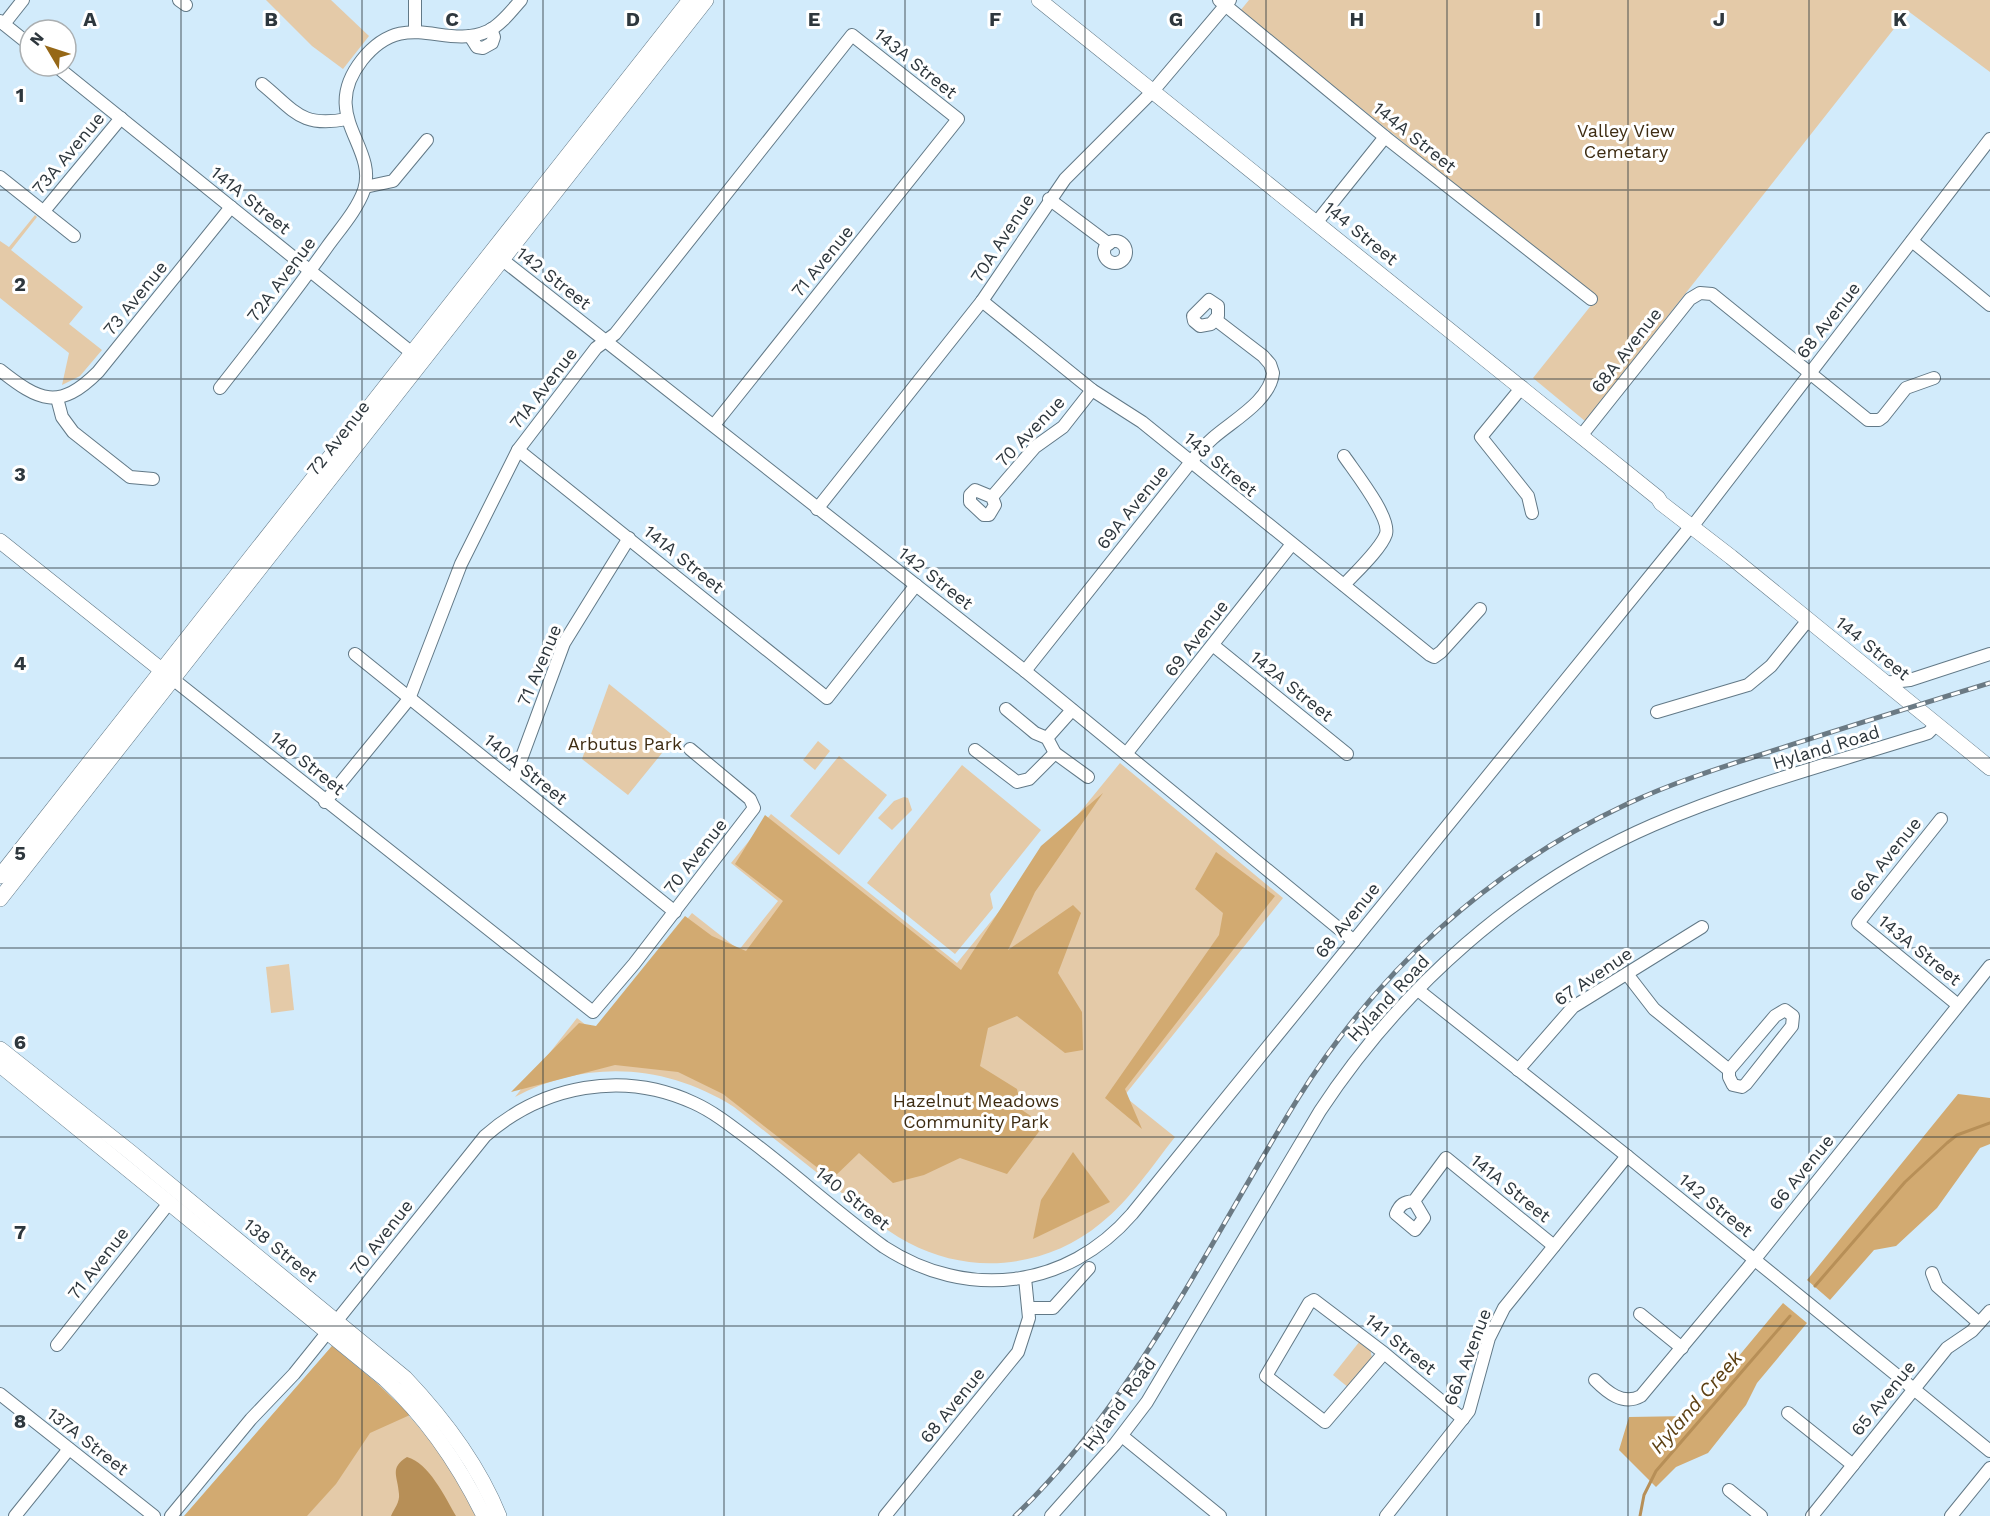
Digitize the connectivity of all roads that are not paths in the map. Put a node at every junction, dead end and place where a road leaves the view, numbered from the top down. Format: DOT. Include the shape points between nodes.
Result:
graph roads {
  1 [pos="23,0"];
  2 [pos="415,0"];
  3 [pos="521,0"];
  4 [pos="690,0"];
  5 [pos="706,0"];
  6 [pos="1039,0"];
  7 [pos="1225,2"];
  8 [pos="2,23"];
  9 [pos="416,32"];
  10 [pos="852,34"];
  11 [pos="18,36"];
  12 [pos="71,78"];
  13 [pos="262,84"];
  14 [pos="1153,91"];
  15 [pos="121,118"];
  16 [pos="347,119"];
  17 [pos="958,119"];
  18 [pos="1385,136"];
  19 [pos="1990,139"];
  20 [pos="427,140"];
  21 [pos="0,177"];
  22 [pos="365,187"];
  23 [pos="1049,199"];
  24 [pos="231,207"];
  25 [pos="44,211"];
  26 [pos="1316,223"];
  27 [pos="74,236"];
  28 [pos="1912,241"];
  29 [pos="1108,244"];
  30 [pos="497,255"];
  31 [pos="311,272"];
  32 [pos="1591,300"];
  33 [pos="982,301"];
  34 [pos="1990,305"];
  35 [pos="1216,320"];
  36 [pos="606,341"];
  37 [pos="417,357"];
  38 [pos="0,370"];
  39 [pos="1810,374"];
  40 [pos="1934,378"];
  41 [pos="1522,387"];
  42 [pos="220,388"];
  43 [pos="1092,390"];
  44 [pos="57,398"];
  45 [pos="714,425"];
  46 [pos="1581,436"];
  47 [pos="518,450"];
  48 [pos="1344,456"];
  49 [pos="1190,463"];
  50 [pos="153,479"];
  51 [pos="992,497"];
  52 [pos="817,509"];
  53 [pos="1532,513"];
  54 [pos="1693,526"];
  55 [pos="629,538"];
  56 [pos="0,541"];
  57 [pos="1292,544"];
  58 [pos="916,585"];
  59 [pos="1344,585"];
  60 [pos="1480,609"];
  61 [pos="1808,620"];
  62 [pos="1214,646"];
  63 [pos="355,654"];
  64 [pos="1990,654"];
  65 [pos="161,669"];
  66 [pos="1024,671"];
  67 [pos="174,680"];
  68 [pos="1910,680"];
  69 [pos="1884,683"];
  70 [pos="409,699"];
  71 [pos="1904,699"];
  72 [pos="1005,709"];
  73 [pos="1072,710"];
  74 [pos="1657,712"];
  75 [pos="1936,725"];
  76 [pos="1047,738"];
  77 [pos="690,749"];
  78 [pos="975,750"];
  79 [pos="1055,753"];
  80 [pos="1126,754"];
  81 [pos="1347,754"];
  82 [pos="1990,768"];
  83 [pos="1088,777"];
  84 [pos="513,781"];
  85 [pos="325,802"];
  86 [pos="1941,819"];
  87 [pos="0,876"];
  88 [pos="0,899"];
  89 [pos="675,912"];
  90 [pos="1858,922"];
  91 [pos="1702,927"];
  92 [pos="1354,941"];
  93 [pos="1990,966"];
  94 [pos="1627,974"];
  95 [pos="1418,990"];
  96 [pos="1958,1005"];
  97 [pos="593,1012"];
  98 [pos="0,1049"];
  99 [pos="0,1065"];
  100 [pos="1518,1070"];
  101 [pos="1729,1070"];
  102 [pos="677,1096"];
  103 [pos="1627,1156"];
  104 [pos="1414,1201"];
  105 [pos="169,1203"];
  106 [pos="1554,1246"];
  107 [pos="1754,1260"];
  108 [pos="1089,1268"];
  109 [pos="1932,1273"];
  110 [pos="1025,1278"];
  111 [pos="1029,1308"];
  112 [pos="1990,1311"];
  113 [pos="1640,1314"];
  114 [pos="1979,1323"];
  115 [pos="333,1326"];
  116 [pos="57,1345"];
  117 [pos="1682,1348"];
  118 [pos="1384,1353"];
  119 [pos="1595,1380"];
  120 [pos="1913,1389"];
  121 [pos="0,1394"];
  122 [pos="1788,1413"];
  123 [pos="1463,1419"];
  124 [pos="1122,1437"];
  125 [pos="69,1449"];
  126 [pos="1990,1451"];
  127 [pos="1852,1465"];
  128 [pos="1990,1468"];
  129 [pos="1729,1491"];
  130 [pos="15,1516"];
  131 [pos="154,1516"];
  132 [pos="171,1516"];
  133 [pos="484,1516"];
  134 [pos="500,1516"];
  135 [pos="885,1516"];
  136 [pos="1051,1516"];
  137 [pos="1220,1516"];
  138 [pos="1386,1516"];
  139 [pos="1761,1516"];
  140 [pos="1812,1516"];
  141 [pos="1951,1516"];
  1 -- 8 [label="street"];
  2 -- 9 [label="street"];
  3 -- 9 [label="street" via="491,29 470,36"];
  4 -- 30 [label="main road, 72 Avenue"];
  5 -- 30 [label="main road, 72 Avenue"];
  6 -- 14 [label="main road, 144 Street"];
  7 -- 14 [label="street, 70A Avenue"];
  7 -- 18 [label="street, 144A Street"];
  8 -- 11 [label="street"];
  9 -- 16 [label="street" via="382,41 361,61 348,85"];
  10 -- 17 [label="street, 143A Street"];
  10 -- 36 [label="street, 71A Avenue"];
  12 -- 15 [label="street, 141A Street"];
  13 -- 16 [label="street" via="307,120 323,123"];
  14 -- 23 [label="street, 70A Avenue" via="1065,178"];
  14 -- 26 [label="main road, 144 Street"];
  15 -- 24 [label="street, 141A Street"];
  15 -- 25 [label="street, 73A Avenue"];
  16 -- 22 [label="street" via="361,153"];
  17 -- 45 [label="street, 71 Avenue"];
  18 -- 26 [label="street"];
  18 -- 32 [label="street, 144A Street"];
  19 -- 28 [label="street, 68 Avenue"];
  20 -- 22 [label="street" via="393,181"];
  21 -- 25 [label="street"];
  22 -- 31 [label="street, 72A Avenue"];
  23 -- 29 [label="street"];
  23 -- 33 [label="street, 70A Avenue"];
  24 -- 31 [label="street, 141A Street"];
  24 -- 44 [label="street, 73 Avenue" via="98,372 77,390"];
  25 -- 27 [label="street"];
  26 -- 41 [label="main road, 144 Street"];
  28 -- 34 [label="street"];
  28 -- 39 [label="street, 68 Avenue"];
  30 -- 36 [label="street, 142 Street"];
  30 -- 37 [label="main road, 72 Avenue"];
  31 -- 37 [label="street, 141A Street"];
  31 -- 42 [label="street, 72A Avenue"];
  33 -- 43 [label="street, 143 Street"];
  33 -- 52 [label="street, 70A Avenue"];
  35 -- 49 [label="street, 69A Avenue" via="1268,360 1273,373 1249,410 1214,437"];
  36 -- 45 [label="street, 142 Street"];
  36 -- 47 [label="street, 71A Avenue" via="596,348"];
  37 -- 65 [label="main road, 72 Avenue"];
  37 -- 67 [label="main road, 72 Avenue"];
  38 -- 44 [label="street" via="34,395"];
  39 -- 40 [label="street" via="1863,416 1874,420 1883,417 1906,388"];
  39 -- 46 [label="street, 68A Avenue" via="1712,294 1704,293 1690,299"];
  39 -- 54 [label="street, 68 Avenue"];
  41 -- 46 [label="main road, 144 Street"];
  41 -- 53 [label="street" via="1481,437 1528,496"];
  43 -- 49 [label="street, 143 Street" via="1142,422"];
  43 -- 51 [label="street, 70 Avenue" via="1063,427 1035,447"];
  44 -- 50 [label="street" via="62,417 72,432 130,477"];
  45 -- 52 [label="street, 142 Street"];
  46 -- 54 [label="main road, 144 Street"];
  47 -- 55 [label="street, 141A Street"];
  47 -- 70 [label="street, 71A Avenue" via="461,564"];
  48 -- 59 [label="street" via="1386,525 1382,541"];
  49 -- 57 [label="street, 143 Street"];
  49 -- 66 [label="street, 69A Avenue"];
  52 -- 58 [label="street, 142 Street"];
  54 -- 61 [label="main road, 144 Street"];
  54 -- 92 [label="street, 68 Avenue"];
  55 -- 58 [label="street, 141A Street" via="827,698"];
  55 -- 84 [label="street, 71 Avenue" via="564,643"];
  56 -- 65 [label="main road, 140 Street"];
  57 -- 59 [label="street, 143 Street"];
  57 -- 62 [label="street, 69 Avenue"];
  58 -- 66 [label="street, 142 Street"];
  59 -- 60 [label="street, 143 Street" via="1434,657"];
  61 -- 69 [label="main road, 144 Street"];
  61 -- 74 [label="street" via="1771,666 1748,685"];
  62 -- 80 [label="street, 69 Avenue"];
  62 -- 81 [label="street, 142A Street"];
  63 -- 70 [label="street, 140A Street"];
  64 -- 68 [label="street"];
  65 -- 67 [label="main road, 140 Street"];
  65 -- 87 [label="main road, 72 Avenue"];
  66 -- 73 [label="street, 142 Street"];
  67 -- 85 [label="street, 140 Street"];
  67 -- 88 [label="main road, 72 Avenue"];
  68 -- 69 [label="street"];
  68 -- 71 [label="street" via="1904,689"];
  69 -- 71 [label="main road, 144 Street"];
  70 -- 84 [label="street, 140A Street"];
  70 -- 85 [label="street, 71A Avenue"];
  71 -- 75 [label="main road, 144 Street"];
  72 -- 76 [label="street"];
  73 -- 76 [label="street"];
  73 -- 80 [label="street, 142 Street"];
  75 -- 82 [label="main road, 144 Street"];
  75 -- 95 [label="street, Hyland Road" via="1928,733 1705,804 1619,841 1516,904"];
  76 -- 79 [label="street"];
  77 -- 89 [label="street, 70 Avenue" via="754,804 752,812"];
  78 -- 79 [label="street" via="1017,782 1029,779"];
  79 -- 83 [label="street"];
  80 -- 92 [label="street, 142 Street"];
  84 -- 89 [label="street, 140A Street"];
  85 -- 97 [label="street, 140 Street"];
  86 -- 90 [label="street, 66A Avenue"];
  89 -- 97 [label="street, 70 Avenue"];
  90 -- 96 [label="street, 143A Street"];
  91 -- 94 [label="street, 67 Avenue"];
  92 -- 110 [label="street, 68 Avenue" via="1119,1228 1080,1257"];
  93 -- 96 [label="street, 66 Avenue"];
  94 -- 100 [label="street, 67 Avenue" via="1573,1007"];
  94 -- 101 [label="street" via="1654,1009"];
  95 -- 100 [label="street, 142 Street"];
  95 -- 124 [label="street, Hyland Road" via="1375,1034 1337,1085 1170,1366"];
  96 -- 107 [label="street, 66 Avenue"];
  98 -- 115 [label="main road, 138 Street"];
  99 -- 105 [label="main road, 138 Street"];
  100 -- 103 [label="street, 142 Street"];
  101 -- 101 [label="street" via="1733,1085 1746,1084 1792,1026 1792,1013 1779,1012"];
  102 -- 110 [label="street, 140 Street" via="733,1127 907,1262 963,1279"];
  102 -- 115 [label="street, 70 Avenue" via="640,1086 589,1086 516,1111 485,1136"];
  103 -- 106 [label="street, 66A Avenue"];
  103 -- 107 [label="street, 142 Street"];
  104 -- 106 [label="street, 141A Street" via="1446,1158"];
  105 -- 115 [label="main road, 138 Street"];
  105 -- 116 [label="street, 71 Avenue"];
  106 -- 123 [label="street, 66A Avenue" via="1504,1308 1490,1338 1473,1403"];
  107 -- 117 [label="street, 66 Avenue"];
  107 -- 120 [label="street, 142 Street"];
  108 -- 111 [label="street" via="1053,1308"];
  109 -- 114 [label="street" via="1937,1286"];
  110 -- 111 [label="street, 68 Avenue"];
  111 -- 135 [label="street, 68 Avenue" via="1025,1334 1014,1357"];
  112 -- 114 [label="street, 65 Avenue"];
  113 -- 117 [label="street"];
  114 -- 120 [label="street, 65 Avenue" via="1947,1348"];
  115 -- 132 [label="street, 70 Avenue"];
  115 -- 133 [label="main road, 138 Street" via="419,1415 460,1472"];
  115 -- 134 [label="main road, 138 Street" via="395,1370 428,1403 469,1459"];
  117 -- 119 [label="street, 66 Avenue" via="1638,1398 1611,1395"];
  118 -- 118 [label="street, 141 Street" via="1325,1422 1266,1376 1314,1300"];
  118 -- 123 [label="street, 141 Street"];
  120 -- 126 [label="street, 142 Street"];
  120 -- 127 [label="street, 65 Avenue"];
  121 -- 125 [label="street, 137A Street"];
  122 -- 127 [label="street"];
  123 -- 138 [label="street, 66A Avenue"];
  124 -- 136 [label="street, Hyland Road"];
  124 -- 137 [label="street"];
  125 -- 130 [label="street"];
  125 -- 131 [label="street, 137A Street"];
  127 -- 140 [label="street, 65 Avenue"];
  128 -- 141 [label="street"];
  129 -- 139 [label="street"];
}
